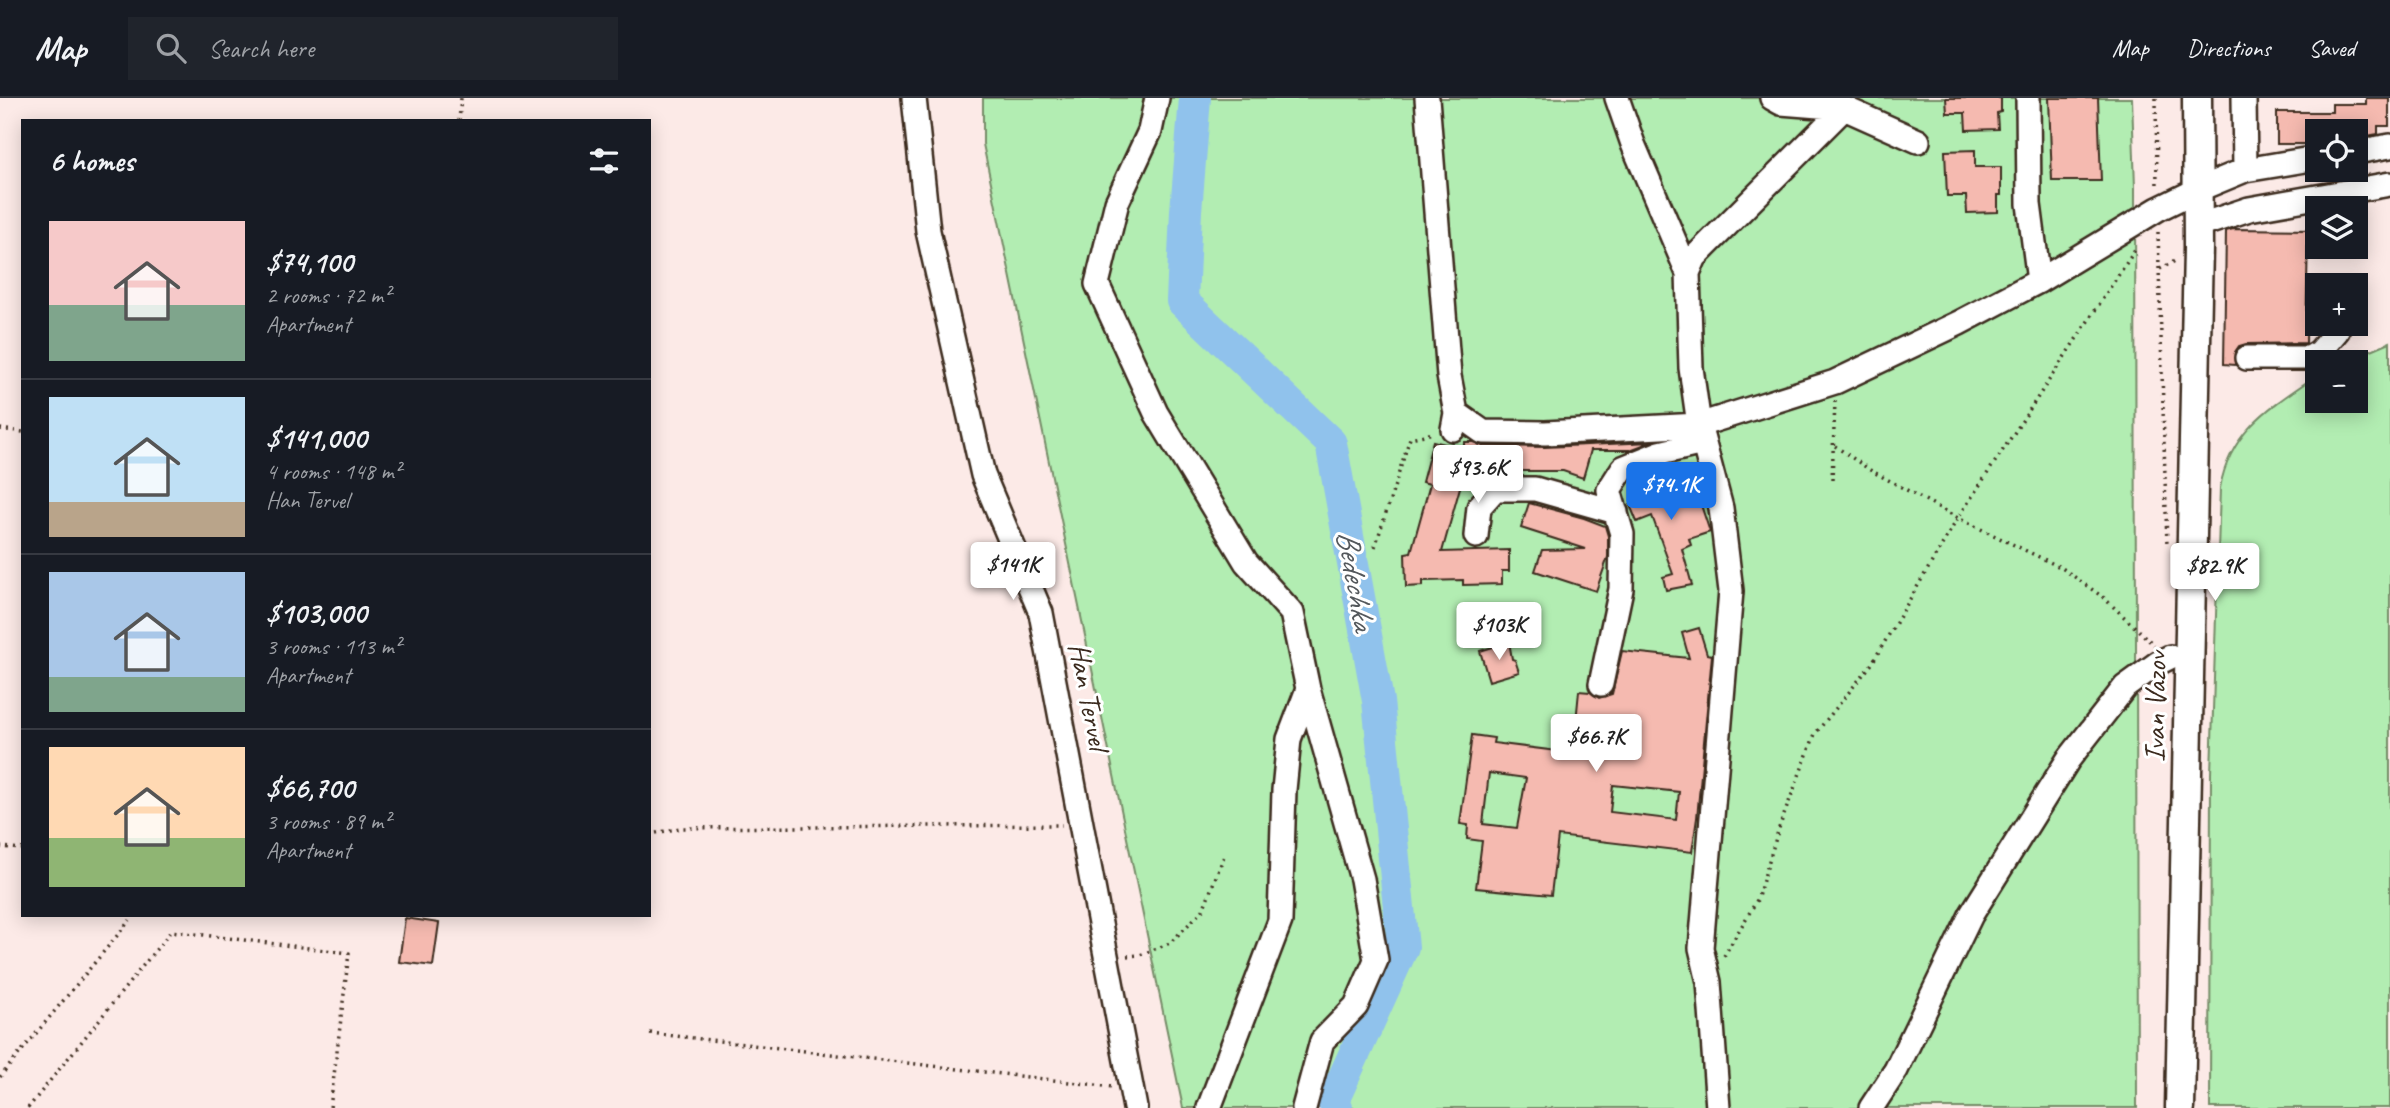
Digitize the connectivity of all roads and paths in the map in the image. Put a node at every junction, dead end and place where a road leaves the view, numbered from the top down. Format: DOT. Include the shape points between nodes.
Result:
graph roads {
  1 [pos="461,98"];
  2 [pos="914,98"];
  3 [pos="1157,98"];
  4 [pos="1427,98"];
  5 [pos="1617,98"];
  6 [pos="1772,98"];
  7 [pos="2028,98"];
  8 [pos="2155,98"];
  9 [pos="2197,98"];
  10 [pos="2244,98"];
  11 [pos="1844,108"];
  12 [pos="458,119"];
  13 [pos="1918,141"];
  14 [pos="2390,146"];
  15 [pos="2368,150"];
  16 [pos="2305,160"];
  17 [pos="2245,170"];
  18 [pos="2390,184"];
  19 [pos="2199,189"];
  20 [pos="2158,208"];
  21 [pos="2199,226"];
  22 [pos="2150,233"];
  23 [pos="2141,240"];
  24 [pos="1688,273"];
  25 [pos="2039,281"];
  26 [pos="2333,336"];
  27 [pos="2247,358"];
  28 [pos="1835,382"];
  29 [pos="1455,421"];
  30 [pos="0,429"];
  31 [pos="21,432"];
  32 [pos="1701,434"];
  33 [pos="1835,446"];
  34 [pos="1832,480"];
  35 [pos="1616,512"];
  36 [pos="1958,518"];
  37 [pos="1476,536"];
  38 [pos="2167,546"];
  39 [pos="1375,547"];
  40 [pos="2164,660"];
  41 [pos="1601,684"];
  42 [pos="1308,689"];
  43 [pos="1082,824"];
  44 [pos="656,833"];
  45 [pos="0,847"];
  46 [pos="21,849"];
  47 [pos="1224,856"];
  48 [pos="130,920"];
  49 [pos="1108,958"];
  50 [pos="1709,982"];
  51 [pos="650,1033"];
  52 [pos="0,1077"];
  53 [pos="1133,1099"];
  54 [pos="28,1108"];
  55 [pos="330,1108"];
  56 [pos="1209,1108"];
  57 [pos="1304,1108"];
  58 [pos="1718,1108"];
  59 [pos="1871,1108"];
  60 [pos="2180,1108"];
  1 -- 12 [label="path"];
  2 -- 43 [label="street, Han Tervel" via="928,231 983,475 1041,613"];
  3 -- 42 [label="street" via="1150,131 1117,202 1097,285 1156,414 1246,562 1292,613"];
  4 -- 29 [label="street"];
  5 -- 24 [label="street"];
  6 -- 11 [label="street" via="1781,103"];
  7 -- 25 [label="street" via="2029,204"];
  8 -- 20 [label="path"];
  9 -- 19 [label="main road, Ivan Vazov"];
  10 -- 17 [label="street"];
  11 -- 13 [label="street"];
  11 -- 24 [label="street" via="1695,257"];
  14 -- 15 [label="street"];
  16 -- 17 [label="street"];
  17 -- 19 [label="street"];
  18 -- 21 [label="street" via="2249,209"];
  19 -- 20 [label="street"];
  19 -- 21 [label="main road, Ivan Vazov"];
  20 -- 25 [label="street"];
  21 -- 60 [label="main road, Ivan Vazov"];
  22 -- 38 [label="path" via="2158,225"];
  23 -- 36 [label="path"];
  24 -- 32 [label="street" via="1691,368"];
  25 -- 28 [label="street"];
  26 -- 27 [label="street" via="2309,358"];
  28 -- 32 [label="street"];
  28 -- 33 [label="path"];
  29 -- 32 [label="street" via="1483,432"];
  29 -- 39 [label="path" via="1410,438"];
  30 -- 31 [label="path"];
  32 -- 35 [label="street" via="1623,468 1609,491"];
  32 -- 50 [label="street" via="1721,508 1731,591 1701,948"];
  33 -- 34 [label="path"];
  33 -- 36 [label="path"];
  35 -- 37 [label="street" via="1535,489 1495,489 1479,507"];
  35 -- 41 [label="street" via="1622,534 1621,589"];
  36 -- 40 [label="path" via="2062,568 2104,598 2154,644"];
  36 -- 50 [label="path" via="1871,665 1815,734 1757,900"];
  40 -- 59 [label="street" via="2125,688 2068,760 1971,915 1896,1070"];
  42 -- 56 [label="street" via="1289,738 1280,921"];
  42 -- 57 [label="street" via="1362,878 1376,960 1356,1006 1322,1041"];
  43 -- 44 [label="path" via="680,828"];
  43 -- 49 [label="street, Han Tervel"];
  45 -- 46 [label="path"];
  47 -- 49 [label="path" via="1203,910 1170,943 1140,955"];
  48 -- 52 [label="path"];
  49 -- 53 [label="street, Han Tervel"];
  50 -- 58 [label="street"];
  51 -- 53 [label="path"];
  54 -- 55 [label="path" via="171,931 349,953"];
}
